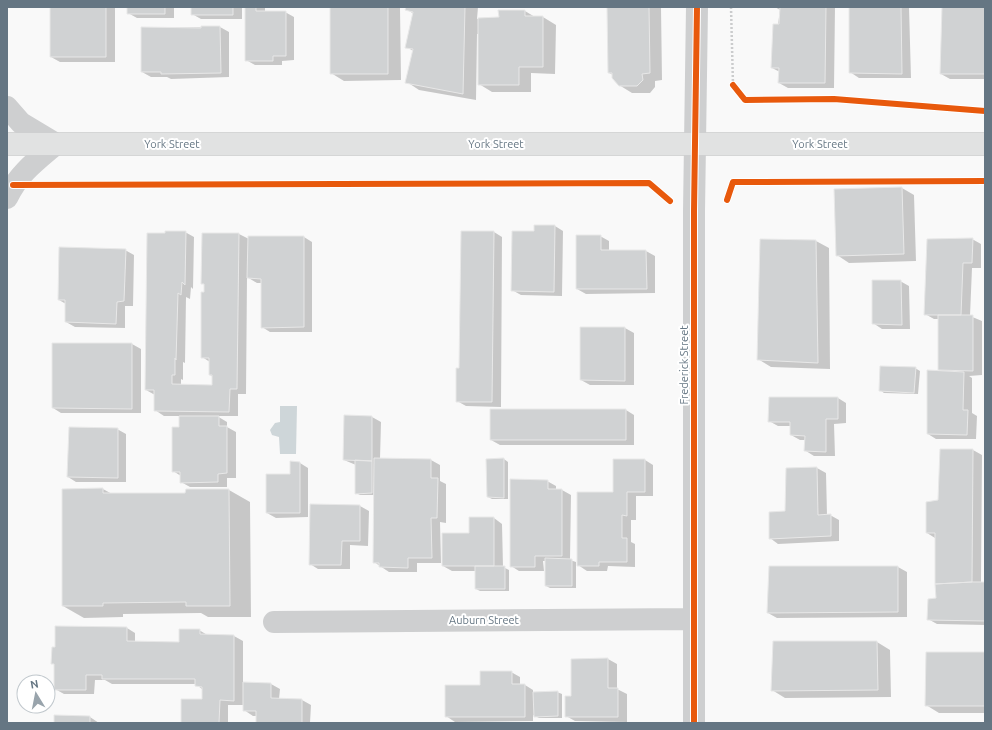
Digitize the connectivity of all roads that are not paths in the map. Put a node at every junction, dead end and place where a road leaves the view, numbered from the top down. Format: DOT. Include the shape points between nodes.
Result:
graph roads {
  1 [pos="697,7"];
  2 [pos="7,107"];
  3 [pos="7,144"];
  4 [pos="56,144"];
  5 [pos="985,144"];
  6 [pos="695,145"];
  7 [pos="7,198"];
  8 [pos="694,619"];
  9 [pos="274,622"];
  10 [pos="694,723"];
  1 -- 6 [label="street, Frederick Street"];
  2 -- 4 [label="street" via="21,123"];
  3 -- 4 [label="highway, York Street"];
  4 -- 6 [label="highway, York Street"];
  4 -- 7 [label="street" via="24,170"];
  5 -- 6 [label="highway, York Street"];
  6 -- 8 [label="street, Frederick Street"];
  8 -- 9 [label="street, Auburn Street"];
  8 -- 10 [label="street, Frederick Street"];
}
